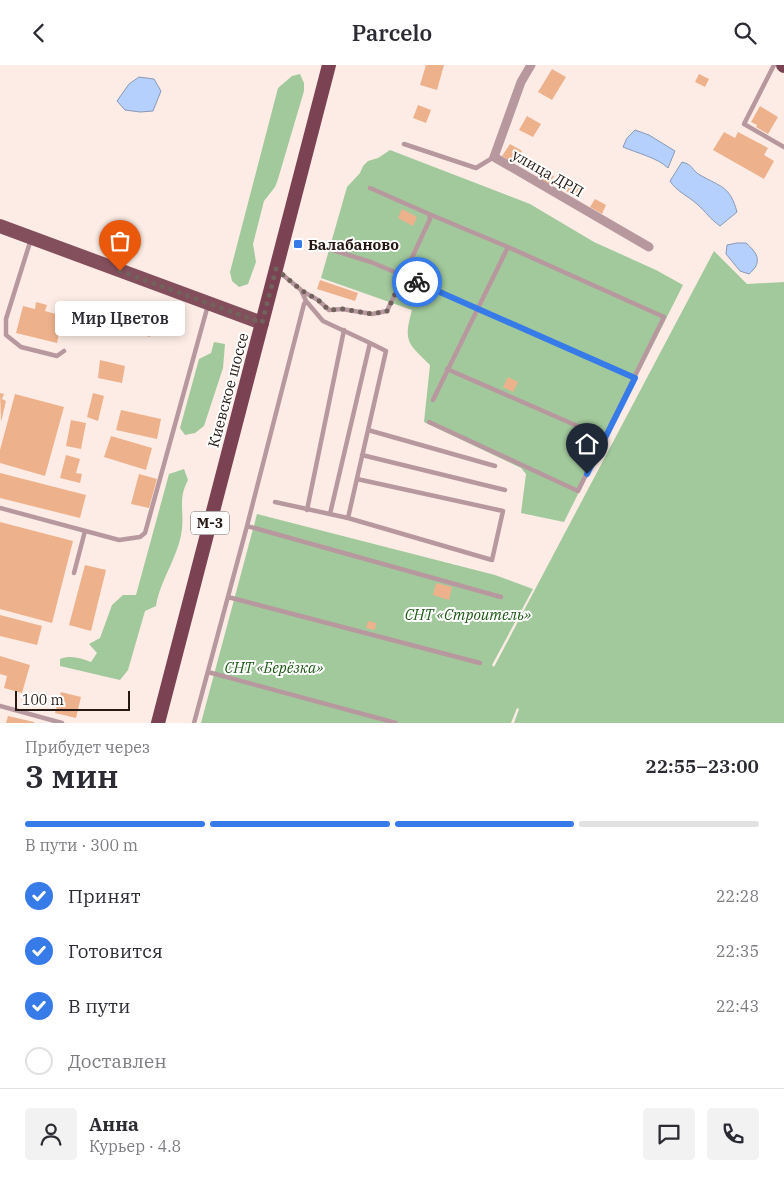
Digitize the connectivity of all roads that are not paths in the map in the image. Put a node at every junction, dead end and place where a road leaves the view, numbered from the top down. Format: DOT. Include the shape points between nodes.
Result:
graph roads {
  1 [pos="329,65"];
  2 [pos="531,65"];
  3 [pos="774,65"];
  4 [pos="404,144"];
  5 [pos="784,147"];
  6 [pos="494,157"];
  7 [pos="370,188"];
  8 [pos="429,214"];
  9 [pos="0,226"];
  10 [pos="31,238"];
  11 [pos="508,247"];
  12 [pos="650,247"];
  13 [pos="332,250"];
  14 [pos="276,269"];
  15 [pos="404,276"];
  16 [pos="301,290"];
  17 [pos="306,301"];
  18 [pos="208,303"];
  19 [pos="477,308"];
  20 [pos="262,323"];
  21 [pos="344,330"];
  22 [pos="370,343"];
  23 [pos="64,351"];
  24 [pos="447,369"];
  25 [pos="635,378"];
  26 [pos="433,400"];
  27 [pos="429,422"];
  28 [pos="368,430"];
  29 [pos="605,438"];
  30 [pos="362,455"];
  31 [pos="495,466"];
  32 [pos="357,479"];
  33 [pos="505,490"];
  34 [pos="275,503"];
  35 [pos="0,508"];
  36 [pos="307,510"];
  37 [pos="330,514"];
  38 [pos="348,518"];
  39 [pos="248,526"];
  40 [pos="85,531"];
  41 [pos="74,573"];
  42 [pos="228,597"];
  43 [pos="501,597"];
  44 [pos="480,663"];
  45 [pos="208,672"];
  46 [pos="0,706"];
  47 [pos="62,723"];
  48 [pos="158,723"];
  49 [pos="194,723"];
  50 [pos="396,723"];
  1 -- 14 [label="highway, Киевское шоссе / М-3"];
  2 -- 6 [label="street, улица ДРП" via="521,82"];
  3 -- 5 [label="lane" via="744,124"];
  4 -- 6 [label="lane" via="476,168"];
  6 -- 12 [label="street, улица ДРП"];
  7 -- 8 [label="lane"];
  8 -- 11 [label="lane"];
  8 -- 15 [label="lane" via="430,219"];
  9 -- 10 [label="main road"];
  10 -- 18 [label="main road"];
  10 -- 23 [label="lane" via="6,319 6,335 21,347 58,356"];
  11 -- 19 [label="lane"];
  11 -- 25 [label="lane" via="664,317"];
  13 -- 15 [label="lane"];
  14 -- 16 [label="lane"];
  14 -- 20 [label="highway, Киевское шоссе / М-3"];
  15 -- 16 [label="lane" via="387,311 372,314 329,310"];
  15 -- 19 [label="lane"];
  16 -- 17 [label="lane"];
  17 -- 21 [label="lane" via="323,321"];
  17 -- 39 [label="lane"];
  18 -- 20 [label="main road"];
  18 -- 40 [label="lane" via="145,533 140,537 119,540"];
  19 -- 24 [label="lane"];
  19 -- 25 [label="lane"];
  20 -- 48 [label="highway, Киевское шоссе / М-3"];
  21 -- 22 [label="lane"];
  21 -- 36 [label="lane"];
  22 -- 28 [label="lane" via="386,351"];
  22 -- 37 [label="lane"];
  24 -- 26 [label="lane"];
  24 -- 29 [label="lane"];
  25 -- 29 [label="lane"];
  27 -- 29 [label="lane" via="578,491"];
  28 -- 30 [label="lane"];
  28 -- 31 [label="lane"];
  30 -- 32 [label="lane"];
  30 -- 33 [label="lane"];
  32 -- 38 [label="lane"];
  32 -- 38 [label="lane" via="503,511 492,560"];
  34 -- 36 [label="lane"];
  35 -- 40 [label="lane"];
  36 -- 37 [label="lane"];
  37 -- 38 [label="lane"];
  39 -- 42 [label="lane"];
  39 -- 43 [label="lane"];
  40 -- 41 [label="lane"];
  42 -- 44 [label="lane"];
  42 -- 45 [label="lane"];
  45 -- 49 [label="lane"];
  45 -- 50 [label="lane"];
  46 -- 47 [label="lane"];
}
